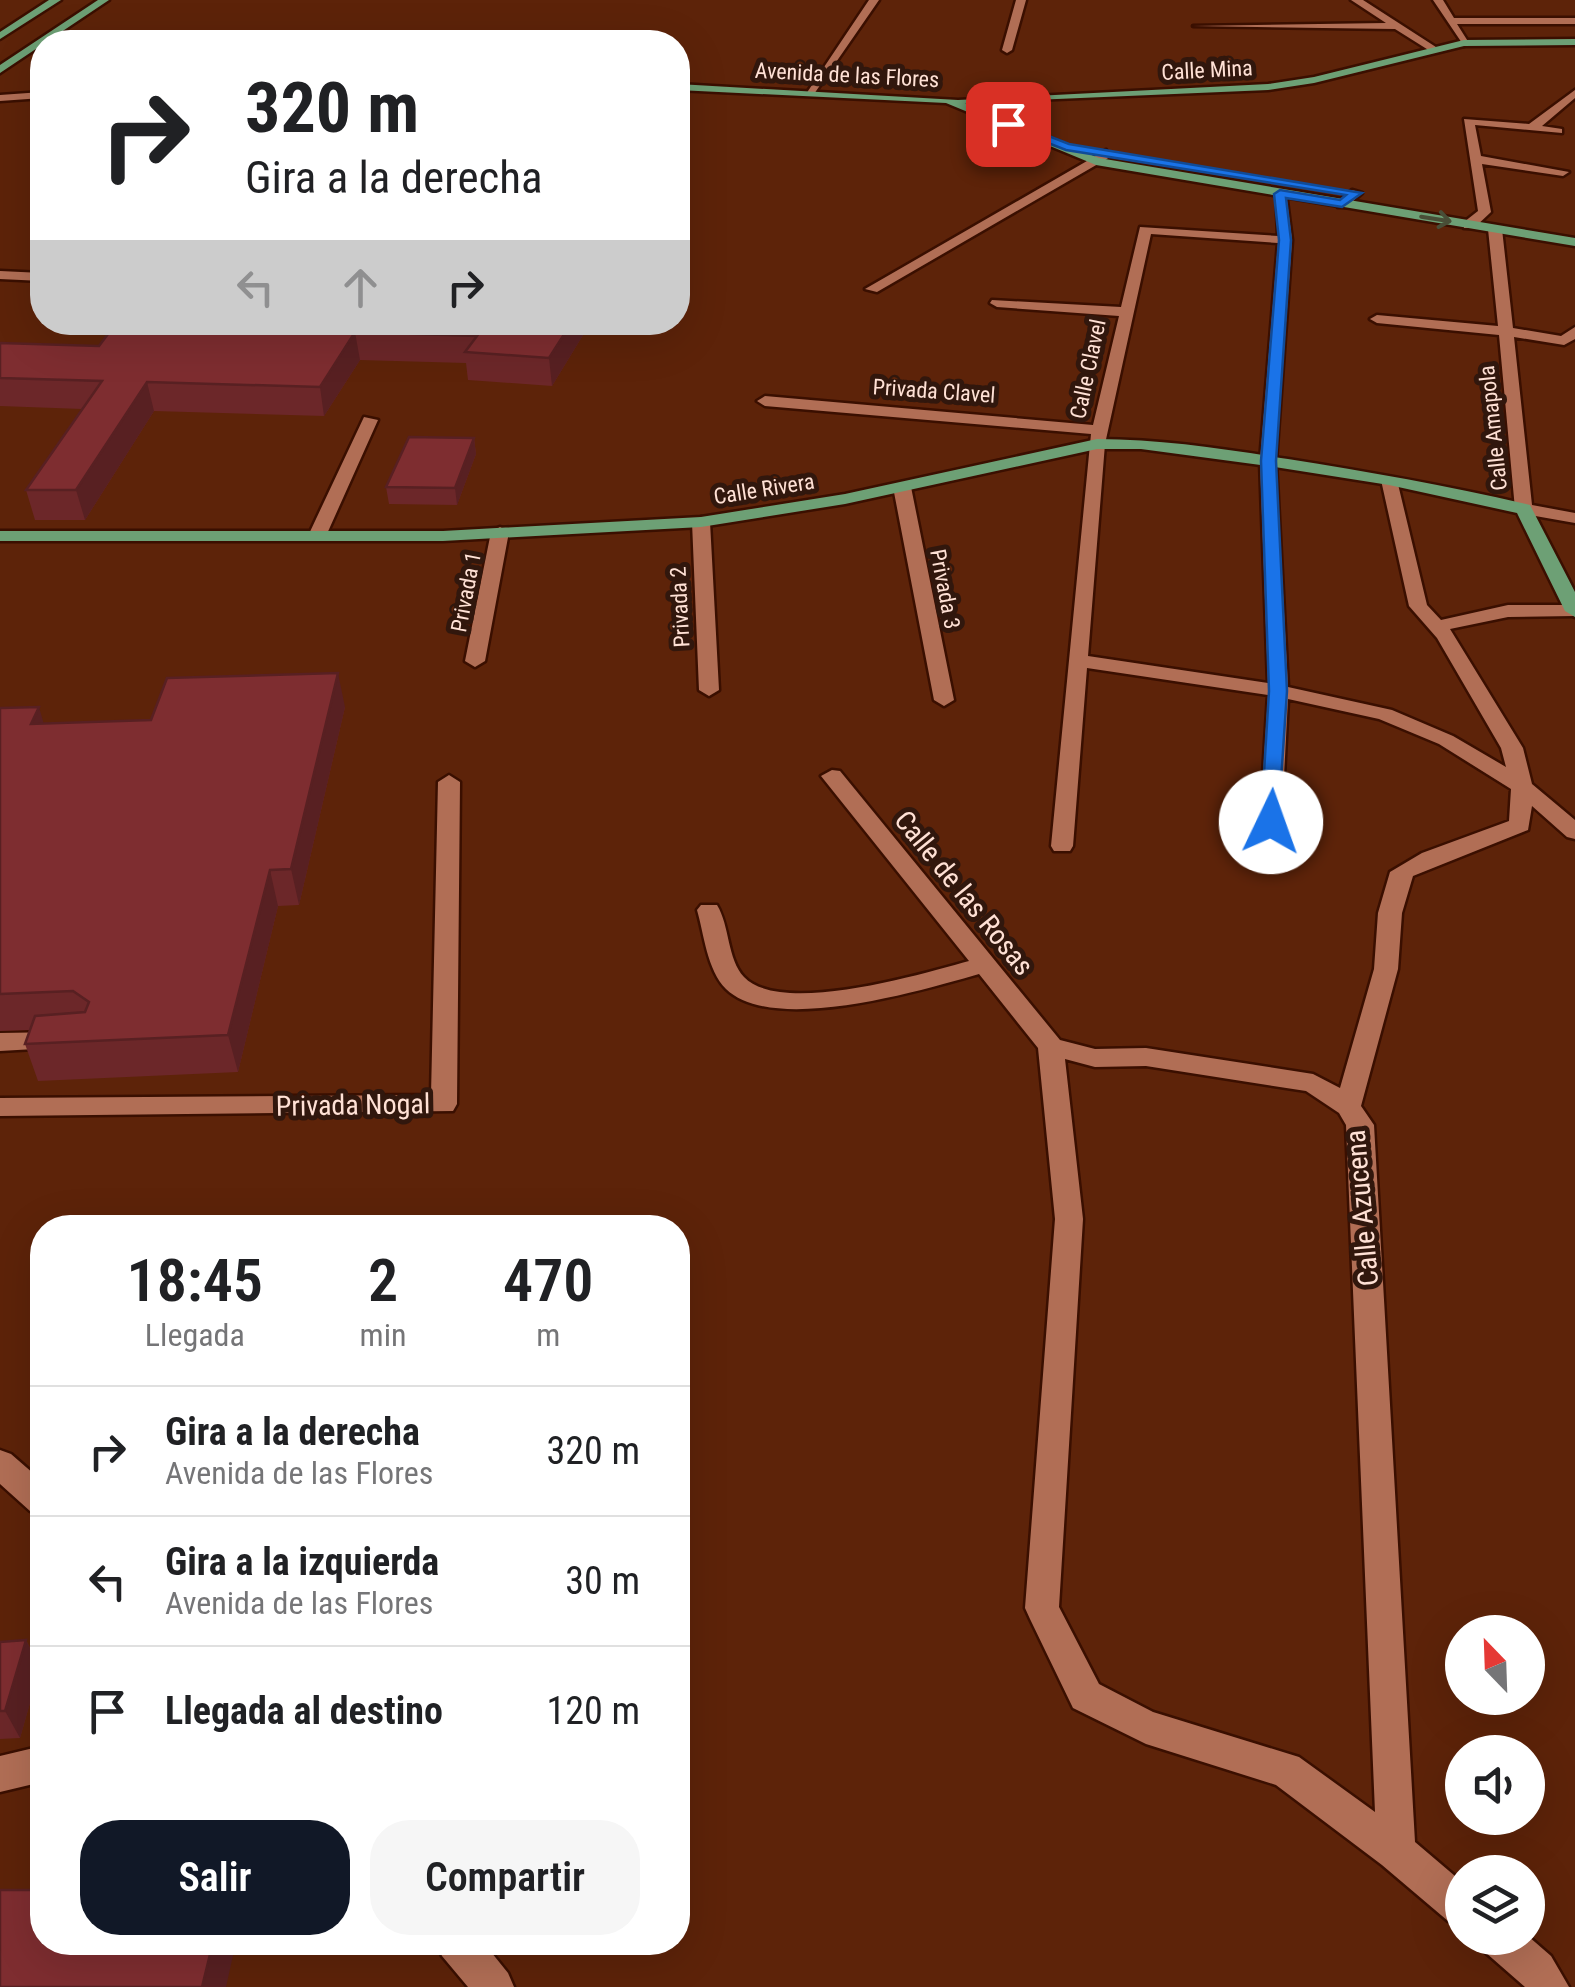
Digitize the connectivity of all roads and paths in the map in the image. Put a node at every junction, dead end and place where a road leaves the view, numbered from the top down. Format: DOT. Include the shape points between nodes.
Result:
graph roads {
  1 [pos="56,0"];
  2 [pos="104,0"];
  3 [pos="874,0"];
  4 [pos="1020,0"];
  5 [pos="1356,0"];
  6 [pos="1438,0"];
  7 [pos="1450,21"];
  8 [pos="1575,21"];
  9 [pos="1198,26"];
  10 [pos="1398,26"];
  11 [pos="58,30"];
  12 [pos="0,36"];
  13 [pos="1575,42"];
  14 [pos="1464,43"];
  15 [pos="30,49"];
  16 [pos="1007,50"];
  17 [pos="1434,50"];
  18 [pos="0,70"];
  19 [pos="690,87"];
  20 [pos="810,92"];
  21 [pos="1575,93"];
  22 [pos="30,96"];
  23 [pos="0,98"];
  24 [pos="948,100"];
  25 [pos="1533,127"];
  26 [pos="1558,131"];
  27 [pos="1101,157"];
  28 [pos="1474,159"];
  29 [pos="1564,172"];
  30 [pos="1356,193"];
  31 [pos="1280,194"];
  32 [pos="1342,204"];
  33 [pos="1486,212"];
  34 [pos="1469,225"];
  35 [pos="1575,228"];
  36 [pos="1495,229"];
  37 [pos="1285,240"];
  38 [pos="1575,242"];
  39 [pos="0,276"];
  40 [pos="30,277"];
  41 [pos="872,289"];
  42 [pos="997,303"];
  43 [pos="1126,312"];
  44 [pos="1377,319"];
  45 [pos="1506,330"];
  46 [pos="1575,331"];
  47 [pos="765,401"];
  48 [pos="370,420"];
  49 [pos="1099,437"];
  50 [pos="1268,461"];
  51 [pos="1389,480"];
  52 [pos="902,488"];
  53 [pos="1524,509"];
  54 [pos="1575,518"];
  55 [pos="700,522"];
  56 [pos="500,532"];
  57 [pos="0,536"];
  58 [pos="317,536"];
  59 [pos="1575,610"];
  60 [pos="1438,626"];
  61 [pos="475,660"];
  62 [pos="1077,660"];
  63 [pos="709,690"];
  64 [pos="1278,691"];
  65 [pos="944,700"];
  66 [pos="832,776"];
  67 [pos="449,782"];
  68 [pos="1522,786"];
  69 [pos="1575,832"];
  70 [pos="1062,846"];
  71 [pos="1269,854"];
  72 [pos="709,910"];
  73 [pos="984,966"];
  74 [pos="85,1041"];
  75 [pos="0,1042"];
  76 [pos="1051,1046"];
  77 [pos="1348,1106"];
  78 [pos="0,1107"];
  79 [pos="0,1464"];
  80 [pos="30,1490"];
  81 [pos="30,1767"];
  82 [pos="0,1774"];
  83 [pos="1396,1851"];
  84 [pos="1445,1893"];
  85 [pos="467,1955"];
  86 [pos="1520,1955"];
  87 [pos="494,1987"];
  88 [pos="1549,1987"];
  1 -- 12 [label="main road"];
  2 -- 11 [label="main road"];
  3 -- 20 [label="street"];
  4 -- 16 [label="street"];
  5 -- 10 [label="street"];
  6 -- 7 [label="street"];
  7 -- 8 [label="street"];
  7 -- 14 [label="street"];
  9 -- 10 [label="street"];
  10 -- 17 [label="street"];
  13 -- 14 [label="main road, Calle Mina"];
  14 -- 17 [label="main road, Calle Mina"];
  15 -- 18 [label="main road"];
  17 -- 24 [label="main road, Calle Mina" via="1268,87"];
  19 -- 20 [label="main road, Avenida de las Flores"];
  20 -- 24 [label="main road, Avenida de las Flores"];
  21 -- 25 [label="street"];
  22 -- 23 [label="street"];
  24 -- 27 [label="main road, Avenida de las Flores"];
  25 -- 26 [label="street"];
  25 -- 28 [label="street" via="1468,120"];
  27 -- 30 [label="main road, Avenida de las Flores"];
  27 -- 31 [label="main road, Avenida de las Flores"];
  27 -- 41 [label="street"];
  28 -- 29 [label="street"];
  28 -- 33 [label="street"];
  30 -- 32 [label="street"];
  30 -- 33 [label="main road, Avenida de las Flores"];
  31 -- 32 [label="main road, Avenida de las Flores"];
  31 -- 37 [label="street"];
  32 -- 34 [label="main road, Avenida de las Flores, one-way"];
  33 -- 34 [label="street"];
  33 -- 35 [label="main road, Avenida de las Flores"];
  34 -- 36 [label="main road, Avenida de las Flores"];
  36 -- 38 [label="main road, Avenida de las Flores"];
  36 -- 45 [label="street, Calle Amapola"];
  37 -- 43 [label="street, Calle Clavel" via="1145,230"];
  37 -- 50 [label="street"];
  39 -- 40 [label="street"];
  42 -- 43 [label="street"];
  43 -- 49 [label="street, Calle Clavel"];
  44 -- 45 [label="street"];
  45 -- 46 [label="street" via="1564,341"];
  45 -- 53 [label="street, Calle Amapola"];
  47 -- 49 [label="street, Privada Clavel"];
  48 -- 58 [label="street"];
  49 -- 50 [label="main road, Calle Rivera"];
  49 -- 52 [label="main road, Calle Rivera"];
  49 -- 62 [label="street, Calle Clavel"];
  50 -- 51 [label="main road, Calle Rivera"];
  50 -- 64 [label="street"];
  51 -- 53 [label="main road, Calle Rivera"];
  51 -- 60 [label="street" via="1418,606"];
  52 -- 55 [label="main road, Calle Rivera"];
  52 -- 65 [label="street, Privada 3"];
  53 -- 54 [label="street"];
  53 -- 59 [label="main road, Calle Amapola"];
  55 -- 56 [label="main road, Calle Rivera"];
  55 -- 63 [label="street, Privada 2"];
  56 -- 58 [label="main road, Calle Rivera"];
  56 -- 61 [label="street, Privada 1"];
  57 -- 58 [label="main road, Calle Rivera"];
  59 -- 60 [label="street" via="1508,610"];
  60 -- 68 [label="street" via="1512,748"];
  62 -- 64 [label="street"];
  62 -- 70 [label="street, Calle Clavel"];
  64 -- 68 [label="street" via="1385,714 1446,740"];
  64 -- 71 [label="street"];
  66 -- 73 [label="street, Calle de las Rosas"];
  67 -- 78 [label="street, Privada Nogal" via="444,1104"];
  68 -- 69 [label="street"];
  68 -- 77 [label="street, Calle Azucena" via="1520,825 1434,853 1402,872 1390,913 1386,969"];
  72 -- 73 [label="street" via="732,980 745,994 834,999"];
  73 -- 76 [label="street, Calle de las Rosas"];
  74 -- 75 [label="street"];
  76 -- 77 [label="street" via="1095,1058 1146,1057 1313,1082"];
  76 -- 83 [label="street" via="1069,1219 1042,1608 1086,1696 1146,1728 1286,1770"];
  77 -- 83 [label="street, Calle Azucena" via="1360,1126"];
  79 -- 80 [label="street"];
  81 -- 82 [label="street"];
  83 -- 84 [label="street"];
  85 -- 87 [label="street"];
  86 -- 88 [label="street"];
}
